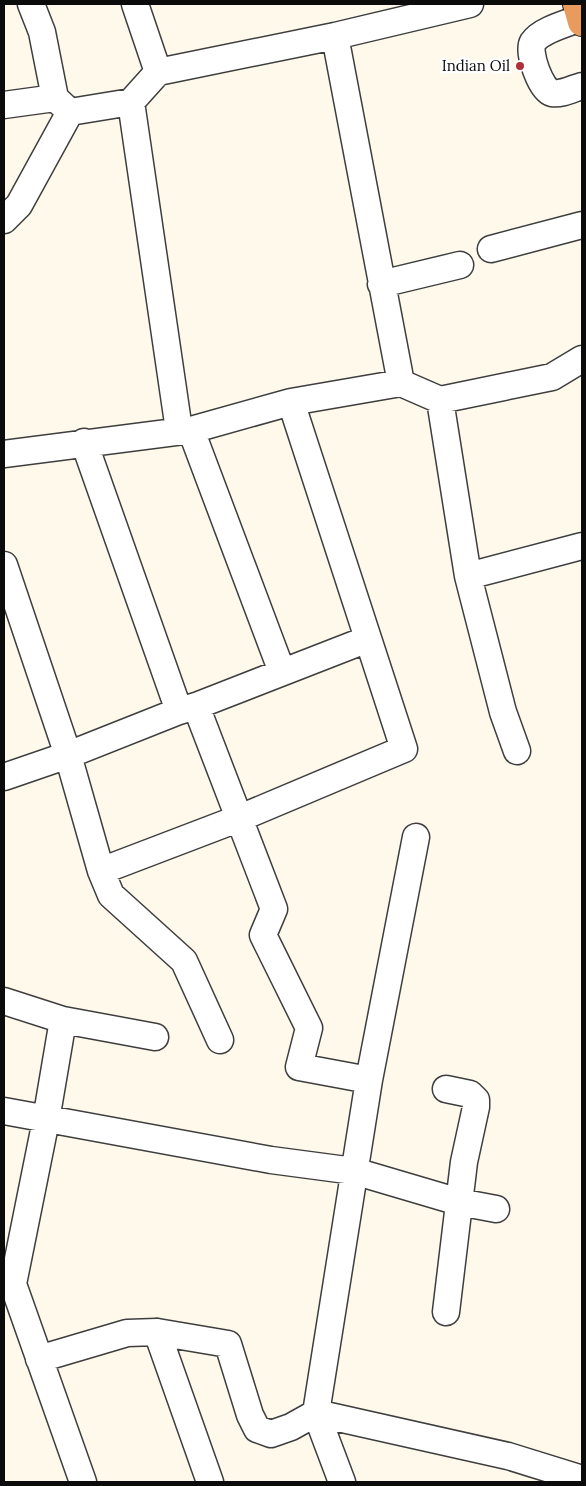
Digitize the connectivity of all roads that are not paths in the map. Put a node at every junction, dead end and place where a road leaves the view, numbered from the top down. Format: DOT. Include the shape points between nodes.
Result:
graph roads {
  1 [pos="31,4"];
  2 [pos="135,4"];
  3 [pos="470,4"];
  4 [pos="418,10"];
  5 [pos="580,14"];
  6 [pos="335,36"];
  7 [pos="158,72"];
  8 [pos="582,86"];
  9 [pos="131,102"];
  10 [pos="4,105"];
  11 [pos="62,105"];
  12 [pos="4,220"];
  13 [pos="582,225"];
  14 [pos="491,249"];
  15 [pos="460,265"];
  16 [pos="381,284"];
  17 [pos="582,359"];
  18 [pos="401,383"];
  19 [pos="440,400"];
  20 [pos="291,402"];
  21 [pos="185,430"];
  22 [pos="84,442"];
  23 [pos="4,454"];
  24 [pos="582,546"];
  25 [pos="4,565"];
  26 [pos="468,576"];
  27 [pos="368,639"];
  28 [pos="282,672"];
  29 [pos="188,709"];
  30 [pos="517,751"];
  31 [pos="68,755"];
  32 [pos="4,777"];
  33 [pos="240,818"];
  34 [pos="416,837"];
  35 [pos="101,871"];
  36 [pos="4,1001"];
  37 [pos="63,1020"];
  38 [pos="155,1037"];
  39 [pos="220,1040"];
  40 [pos="369,1080"];
  41 [pos="446,1089"];
  42 [pos="4,1111"];
  43 [pos="46,1120"];
  44 [pos="354,1172"];
  45 [pos="459,1202"];
  46 [pos="496,1209"];
  47 [pos="9,1282"];
  48 [pos="446,1312"];
  49 [pos="157,1332"];
  50 [pos="39,1359"];
  51 [pos="316,1413"];
  52 [pos="553,1476"];
  53 [pos="582,1479"];
  54 [pos="83,1482"];
  55 [pos="210,1482"];
  56 [pos="342,1482"];
  1 -- 11 [label="street"];
  2 -- 7 [label="street"];
  3 -- 4 [label="street"];
  4 -- 6 [label="street"];
  5 -- 8 [label="street" via="543,33 532,44 531,50 545,89 559,93"];
  6 -- 7 [label="street"];
  6 -- 16 [label="street"];
  7 -- 9 [label="street"];
  9 -- 11 [label="street"];
  9 -- 21 [label="street"];
  10 -- 11 [label="street"];
  11 -- 12 [label="street" via="19,205"];
  13 -- 14 [label="street"];
  15 -- 16 [label="street"];
  16 -- 18 [label="street"];
  17 -- 19 [label="street" via="552,377"];
  18 -- 19 [label="street"];
  18 -- 20 [label="street"];
  19 -- 26 [label="street"];
  20 -- 21 [label="street"];
  20 -- 27 [label="street"];
  21 -- 22 [label="street"];
  21 -- 28 [label="street"];
  22 -- 23 [label="street"];
  22 -- 29 [label="street"];
  24 -- 26 [label="street"];
  25 -- 31 [label="street"];
  26 -- 30 [label="street" via="503,712"];
  27 -- 28 [label="street"];
  27 -- 33 [label="street" via="404,750"];
  28 -- 29 [label="street"];
  29 -- 31 [label="street"];
  29 -- 33 [label="street"];
  31 -- 32 [label="street"];
  31 -- 35 [label="street"];
  33 -- 35 [label="street"];
  33 -- 40 [label="street" via="274,909 263,935 309,1028 299,1067"];
  34 -- 40 [label="street"];
  35 -- 39 [label="street" via="110,895 184,962"];
  36 -- 37 [label="street"];
  37 -- 38 [label="street"];
  37 -- 43 [label="street"];
  40 -- 44 [label="street"];
  41 -- 45 [label="street" via="470,1094 476,1100"];
  42 -- 43 [label="street"];
  43 -- 44 [label="street"];
  43 -- 47 [label="street"];
  44 -- 45 [label="street"];
  44 -- 51 [label="street"];
  45 -- 46 [label="street"];
  45 -- 48 [label="street"];
  47 -- 50 [label="street"];
  49 -- 50 [label="street" via="127,1333"];
  49 -- 51 [label="street" via="228,1344 257,1429 270,1434"];
  49 -- 55 [label="street"];
  50 -- 54 [label="street"];
  51 -- 52 [label="street" via="508,1456"];
  51 -- 56 [label="street"];
  52 -- 53 [label="street"];
}
